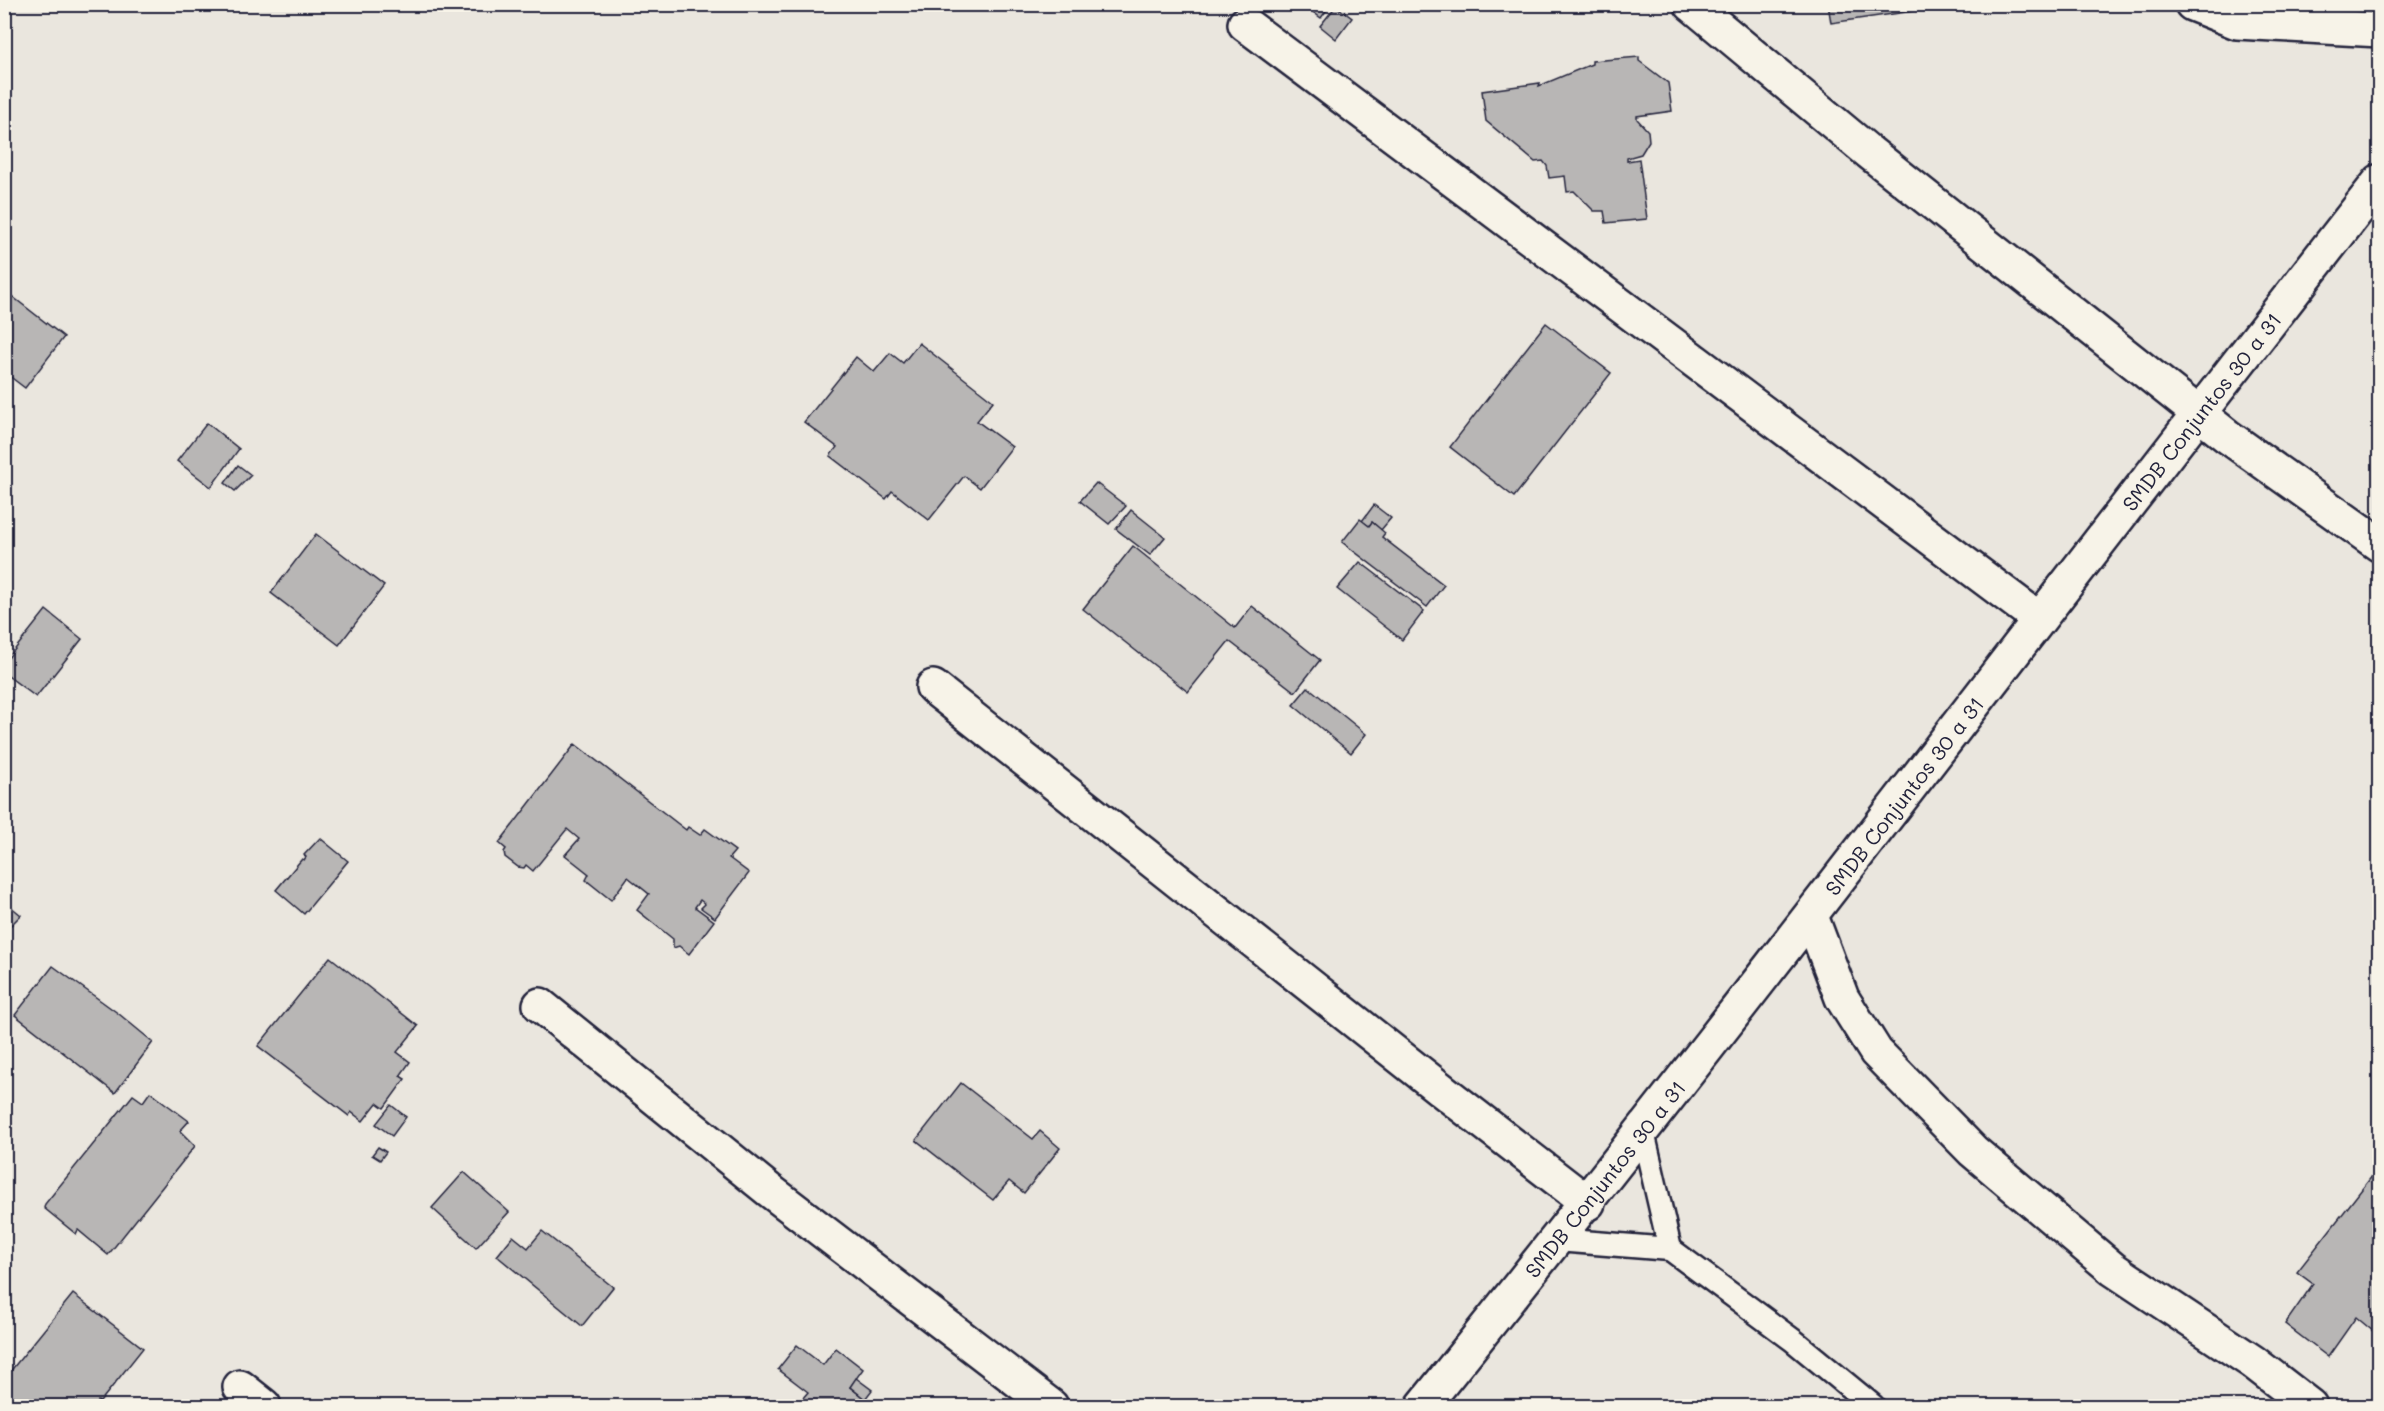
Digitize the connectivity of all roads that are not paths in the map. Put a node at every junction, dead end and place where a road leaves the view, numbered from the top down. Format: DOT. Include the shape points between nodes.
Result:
graph roads {
  1 [pos="1691,4"];
  2 [pos="2192,4"];
  3 [pos="1245,24"];
  4 [pos="2378,34"];
  5 [pos="2379,182"];
  6 [pos="2198,413"];
  7 [pos="2379,545"];
  8 [pos="2039,619"];
  9 [pos="933,687"];
  10 [pos="1811,916"];
  11 [pos="540,1005"];
  12 [pos="1643,1132"];
  13 [pos="1588,1203"];
  14 [pos="1557,1240"];
  15 [pos="1670,1249"];
  16 [pos="1052,1407"];
  17 [pos="1423,1407"];
  18 [pos="1873,1407"];
  19 [pos="2310,1407"];
  1 -- 6 [label="street" via="1869,152"];
  2 -- 4 [label="street" via="2237,22"];
  3 -- 8 [label="street"];
  5 -- 6 [label="street, SMDB Conjuntos 30 a 31"];
  6 -- 7 [label="street"];
  6 -- 8 [label="street, SMDB Conjuntos 30 a 31"];
  8 -- 10 [label="street, SMDB Conjuntos 30 a 31"];
  9 -- 13 [label="street"];
  10 -- 12 [label="street, SMDB Conjuntos 30 a 31"];
  10 -- 19 [label="street" via="1842,998 1876,1052 1973,1151 2112,1269 2253,1362"];
  11 -- 16 [label="street" via="769,1190"];
  12 -- 13 [label="street, SMDB Conjuntos 30 a 31"];
  12 -- 15 [label="lane"];
  13 -- 14 [label="street, SMDB Conjuntos 30 a 31"];
  14 -- 15 [label="lane"];
  14 -- 17 [label="street, SMDB Conjuntos 30 a 31"];
  15 -- 18 [label="lane" via="1794,1341"];
}
